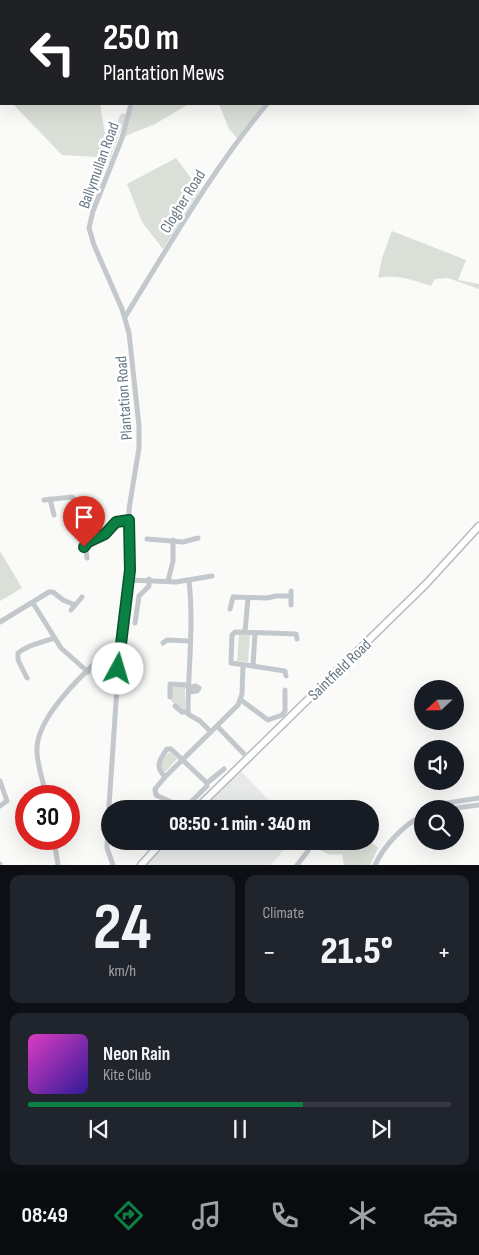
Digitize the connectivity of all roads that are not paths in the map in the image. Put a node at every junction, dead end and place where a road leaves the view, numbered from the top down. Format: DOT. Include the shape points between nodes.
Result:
graph roads {
  1 [pos="131,105"];
  2 [pos="266,105"];
  3 [pos="125,317"];
  4 [pos="54,515"];
  5 [pos="129,520"];
  6 [pos="479,526"];
  7 [pos="105,534"];
  8 [pos="198,538"];
  9 [pos="147,539"];
  10 [pos="172,540"];
  11 [pos="87,558"];
  12 [pos="212,576"];
  13 [pos="149,579"];
  14 [pos="129,580"];
  15 [pos="168,581"];
  16 [pos="189,581"];
  17 [pos="82,597"];
  18 [pos="248,598"];
  19 [pos="33,603"];
  20 [pos="76,605"];
  21 [pos="291,605"];
  22 [pos="230,609"];
  23 [pos="71,610"];
  24 [pos="0,622"];
  25 [pos="135,623"];
  26 [pos="245,632"];
  27 [pos="255,633"];
  28 [pos="297,635"];
  29 [pos="54,638"];
  30 [pos="121,640"];
  31 [pos="165,640"];
  32 [pos="190,641"];
  33 [pos="106,654"];
  34 [pos="119,658"];
  35 [pos="242,665"];
  36 [pos="253,666"];
  37 [pos="88,672"];
  38 [pos="286,672"];
  39 [pos="28,678"];
  40 [pos="188,688"];
  41 [pos="285,690"];
  42 [pos="170,697"];
  43 [pos="241,700"];
  44 [pos="175,706"];
  45 [pos="188,712"];
  46 [pos="217,726"];
  47 [pos="211,732"];
  48 [pos="247,757"];
  49 [pos="182,759"];
  50 [pos="224,769"];
  51 [pos="165,777"];
  52 [pos="0,781"];
  53 [pos="207,783"];
  54 [pos="44,785"];
  55 [pos="479,798"];
  56 [pos="205,800"];
  57 [pos="464,800"];
  58 [pos="479,805"];
  59 [pos="0,806"];
  60 [pos="464,807"];
  61 [pos="414,822"];
  62 [pos="56,850"];
  63 [pos="155,850"];
  64 [pos="308,851"];
  65 [pos="58,865"];
  66 [pos="113,865"];
  67 [pos="141,865"];
  68 [pos="297,865"];
  69 [pos="375,865"];
  1 -- 3 [label="street, Ballymullan Road" via="89,228"];
  2 -- 3 [label="street, Clogher Road" via="200,193"];
  3 -- 5 [label="street, Plantation Road" via="140,426"];
  4 -- 7 [label="street" via="47,500 72,497"];
  5 -- 7 [label="street" via="116,522"];
  5 -- 14 [label="street, Plantation Road"];
  6 -- 48 [label="main road, Saintfield Road" via="426,584"];
  7 -- 11 [label="street" via="85,544"];
  8 -- 10 [label="street" via="183,542"];
  9 -- 10 [label="street"];
  10 -- 15 [label="street" via="173,561"];
  12 -- 16 [label="street" via="206,580"];
  13 -- 14 [label="street"];
  13 -- 15 [label="street"];
  13 -- 25 [label="street" via="149,586 139,596"];
  14 -- 30 [label="street, Plantation Road"];
  15 -- 16 [label="street"];
  16 -- 32 [label="street" via="192,606"];
  17 -- 20 [label="street"];
  18 -- 21 [label="street" via="291,594"];
  18 -- 22 [label="street" via="233,597"];
  18 -- 26 [label="street"];
  19 -- 20 [label="street" via="53,592"];
  19 -- 24 [label="street"];
  19 -- 29 [label="street"];
  20 -- 23 [label="street"];
  26 -- 27 [label="street"];
  26 -- 35 [label="street" via="232,635 230,663"];
  27 -- 28 [label="street"];
  27 -- 36 [label="street"];
  29 -- 37 [label="street" via="66,654"];
  29 -- 39 [label="street" via="18,652 18,660"];
  30 -- 33 [label="street"];
  30 -- 34 [label="street, Plantation Road"];
  31 -- 32 [label="street"];
  32 -- 40 [label="street"];
  33 -- 34 [label="street"];
  33 -- 37 [label="street"];
  34 -- 66 [label="street, Plantation Road" via="107,848"];
  35 -- 36 [label="street"];
  35 -- 43 [label="street"];
  36 -- 38 [label="street"];
  37 -- 54 [label="street" via="54,709 40,735 37,752"];
  40 -- 42 [label="street" via="170,684"];
  40 -- 45 [label="street"];
  41 -- 43 [label="street" via="282,715 268,722"];
  43 -- 46 [label="street"];
  44 -- 45 [label="street" via="182,712"];
  45 -- 47 [label="street"];
  46 -- 47 [label="street"];
  46 -- 48 [label="street"];
  47 -- 49 [label="street"];
  48 -- 56 [label="main road, Saintfield Road"];
  49 -- 51 [label="street"];
  49 -- 51 [label="street" via="172,749 167,749 158,767"];
  49 -- 53 [label="street"];
  50 -- 53 [label="street"];
  51 -- 53 [label="street" via="155,789 156,796 182,807 186,807"];
  52 -- 59 [label="street" via="7,801"];
  55 -- 57 [label="street"];
  58 -- 60 [label="street"];
  61 -- 69 [label="street" via="399,834"];
  62 -- 65 [label="street"];
  63 -- 67 [label="main road"];
  64 -- 68 [label="street"];
}
